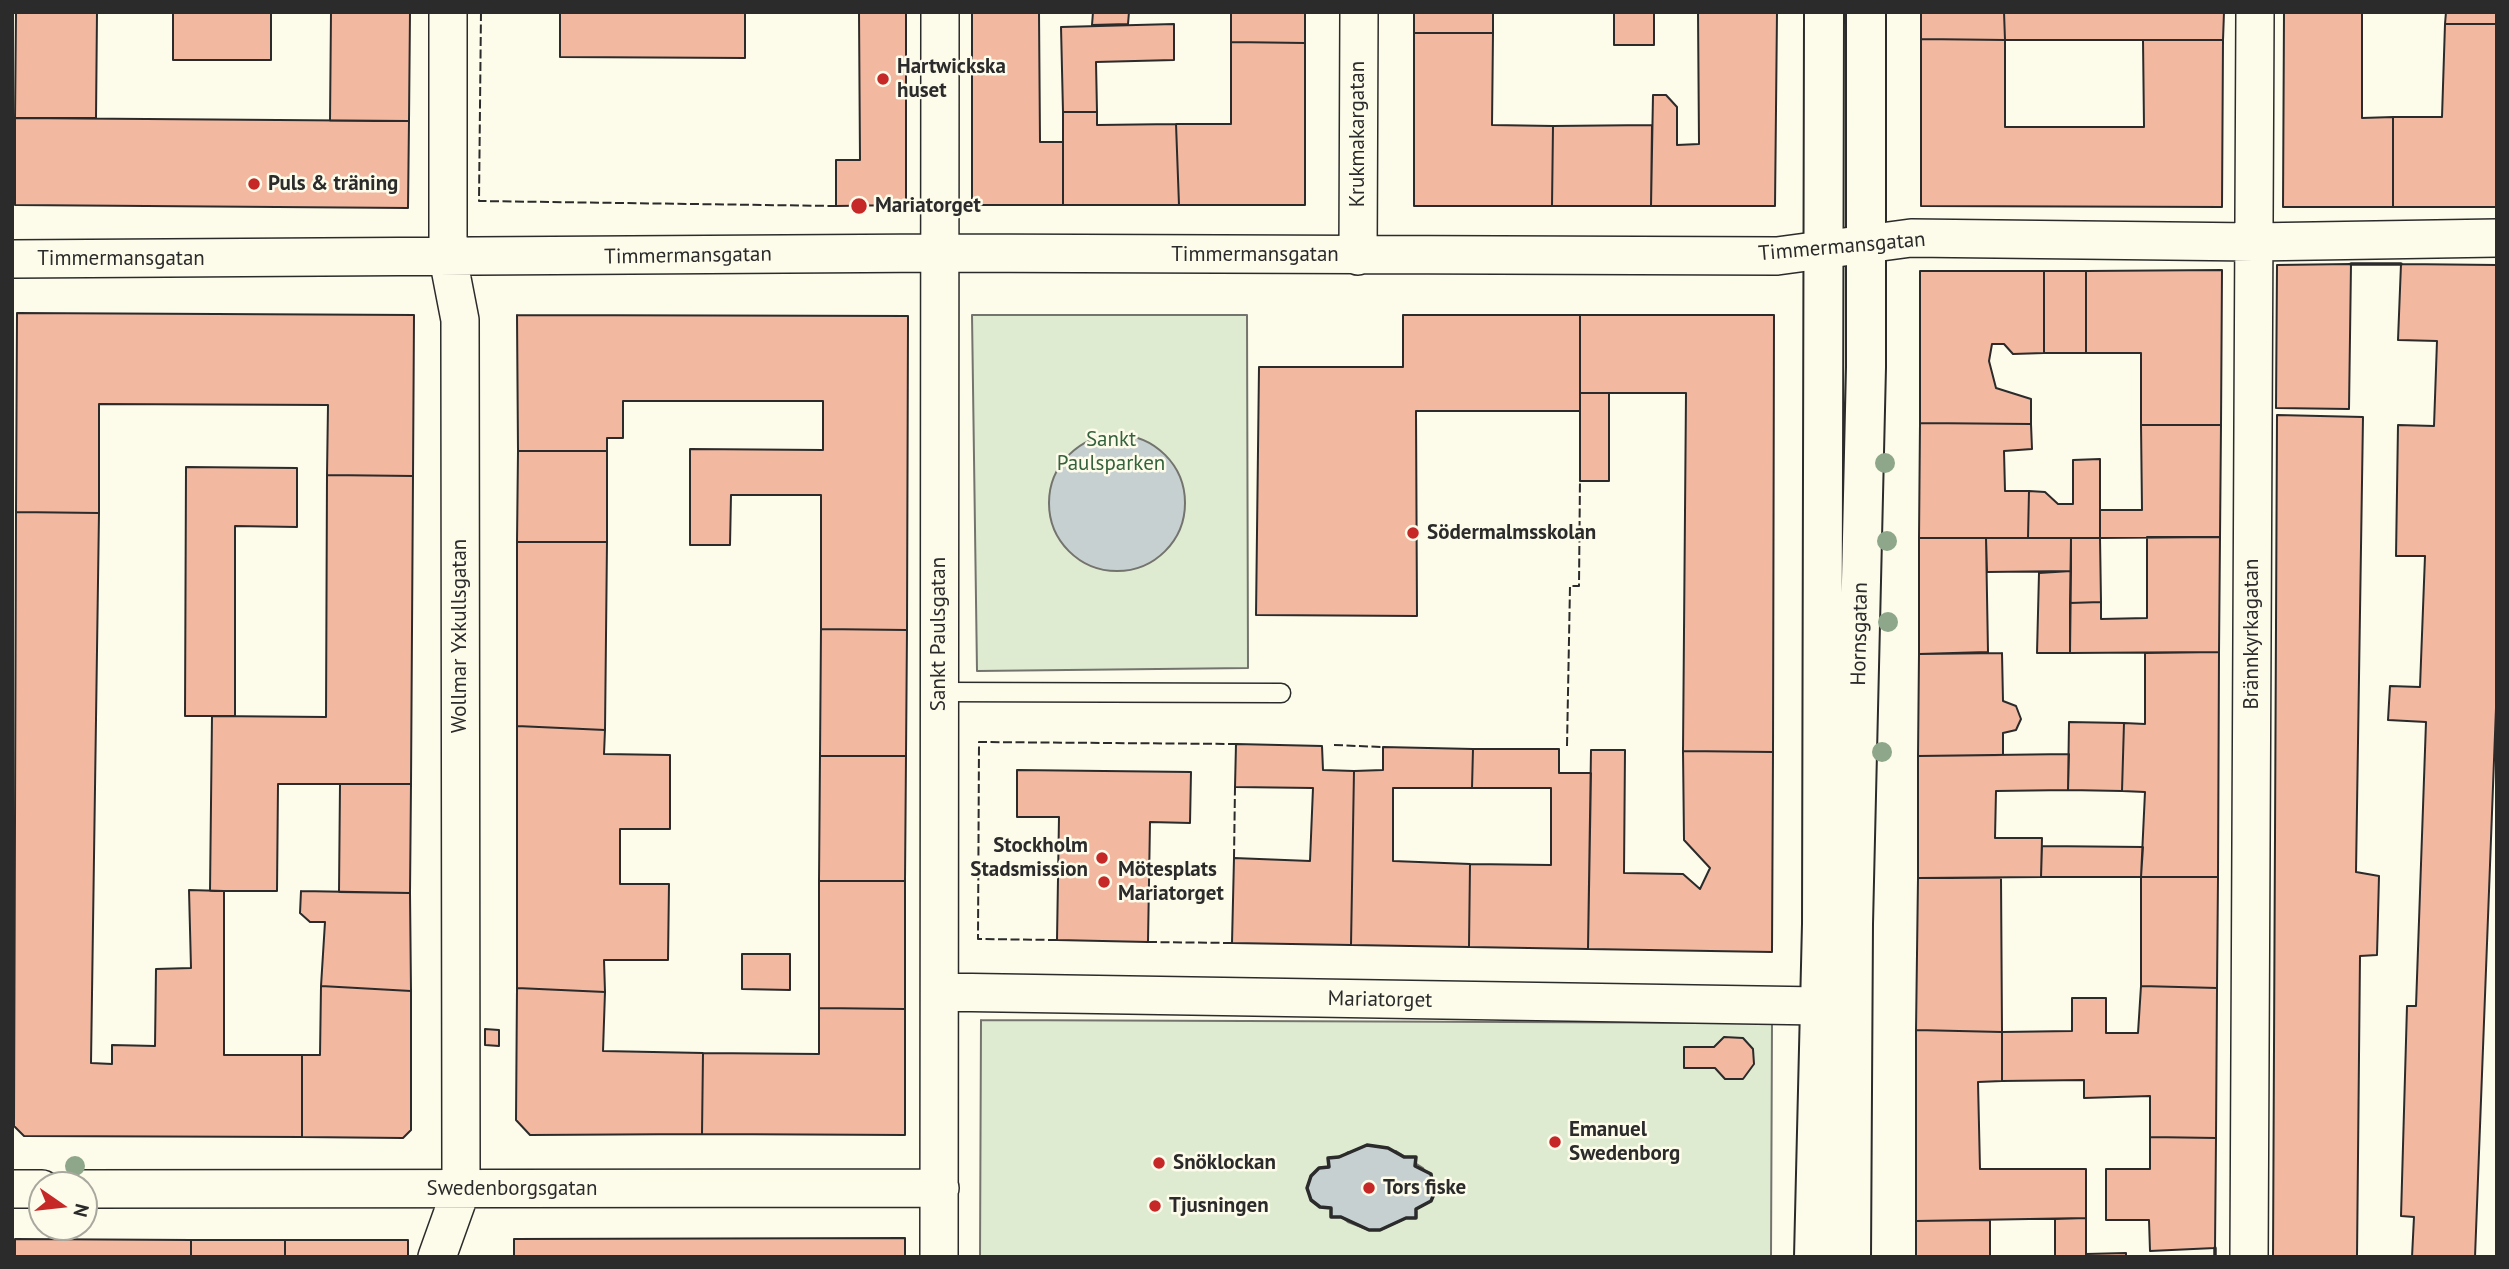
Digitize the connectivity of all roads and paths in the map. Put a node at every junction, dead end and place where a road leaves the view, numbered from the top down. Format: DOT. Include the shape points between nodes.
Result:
graph roads {
  1 [pos="448,12"];
  2 [pos="940,12"];
  3 [pos="1359,12"];
  4 [pos="1824,12"];
  5 [pos="1866,12"];
  6 [pos="2255,12"];
  7 [pos="2497,238"];
  8 [pos="2254,242"];
  9 [pos="1864,245"];
  10 [pos="1825,250"];
  11 [pos="940,253"];
  12 [pos="1358,256"];
  13 [pos="448,258"];
  14 [pos="12,259"];
  15 [pos="939,692"];
  16 [pos="1281,693"];
  17 [pos="940,992"];
  18 [pos="1819,1006"];
  19 [pos="940,1188"];
  20 [pos="98,1189"];
  21 [pos="461,1190"];
  22 [pos="437,1257"];
  23 [pos="939,1257"];
  24 [pos="1814,1257"];
  25 [pos="1850,1257"];
  26 [pos="2249,1257"];
  1 -- 13 [label="street, Wollmar Yxkullsgatan"];
  2 -- 11 [label="street, Sankt Paulsgatan"];
  3 -- 12 [label="street, Krukmakargatan"];
  4 -- 10 [label="street, Hornsgatan"];
  5 -- 9 [label="street, Hornsgatan"];
  6 -- 8 [label="street, Brännkyrkagatan"];
  7 -- 8 [label="street, Timmermansgatan"];
  8 -- 9 [label="street, Timmermansgatan" via="1911,238"];
  8 -- 26 [label="street, Brännkyrkagatan"];
  9 -- 10 [label="street, Timmermansgatan"];
  9 -- 25 [label="street, Hornsgatan" via="1866,367"];
  10 -- 12 [label="street, Timmermansgatan" via="1777,256"];
  10 -- 18 [label="street, Hornsgatan"];
  11 -- 12 [label="street, Timmermansgatan"];
  11 -- 13 [label="street, Timmermansgatan"];
  11 -- 15 [label="street, Sankt Paulsgatan"];
  13 -- 14 [label="street, Timmermansgatan"];
  13 -- 21 [label="street, Wollmar Yxkullsgatan" via="460,320"];
  15 -- 16 [label="lane"];
  15 -- 17 [label="street, Sankt Paulsgatan"];
  17 -- 18 [label="street, Mariatorget"];
  17 -- 19 [label="street, Sankt Paulsgatan"];
  18 -- 24 [label="street, Hornsgatan"];
  19 -- 21 [label="street, Swedenborgsgatan"];
  19 -- 23 [label="street, Sankt Paulsgatan"];
  20 -- 21 [label="street, Swedenborgsgatan"];
  21 -- 22 [label="street, Wollmar Yxkullsgatan"];
}
